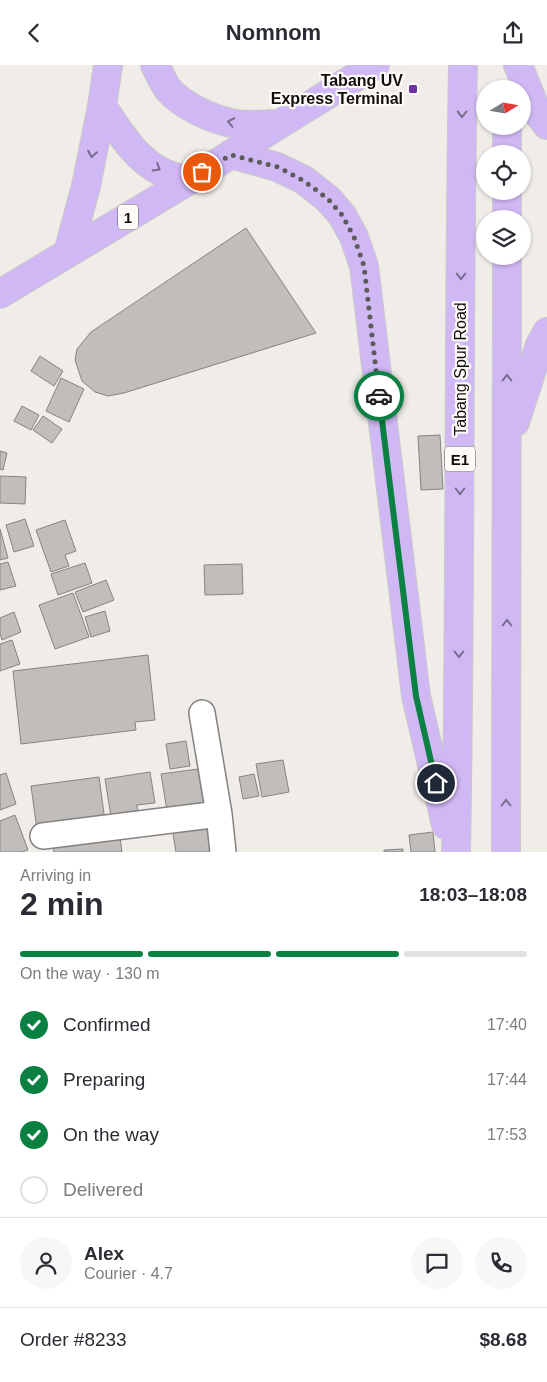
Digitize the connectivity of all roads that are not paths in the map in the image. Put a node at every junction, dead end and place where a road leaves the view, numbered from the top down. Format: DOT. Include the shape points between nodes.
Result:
graph roads {
  1 [pos="108,65"];
  2 [pos="155,65"];
  3 [pos="375,65"];
  4 [pos="463,65"];
  5 [pos="507,65"];
  6 [pos="518,65"];
  7 [pos="507,80"];
  8 [pos="102,106"];
  9 [pos="280,124"];
  10 [pos="547,125"];
  11 [pos="231,155"];
  12 [pos="188,181"];
  13 [pos="68,253"];
  14 [pos="507,265"];
  15 [pos="4,291"];
  16 [pos="547,332"];
  17 [pos="508,444"];
  18 [pos="202,713"];
  19 [pos="218,814"];
  20 [pos="43,836"];
  21 [pos="223,852"];
  22 [pos="454,852"];
  23 [pos="506,852"];
  1 -- 8 [label="highway"];
  9 -- 2 [label="highway, one-way" via="237,124 211,117 169,90"];
  3 -- 9 [label="highway, 1"];
  4 -- 22 [label="highway, Tabang Spur Road / E1, one-way" via="458,726"];
  5 -- 7 [label="highway"];
  6 -- 10 [label="highway" via="537,112"];
  8 -- 12 [label="highway, one-way" via="132,149 161,171"];
  8 -- 13 [label="highway, one-way"];
  9 -- 11 [label="highway, 1"];
  11 -- 12 [label="highway, 1"];
  11 -- 22 [label="highway" via="278,167 328,199 342,215 354,237 364,266 416,696"];
  12 -- 13 [label="highway, 1"];
  13 -- 15 [label="highway, 1"];
  17 -- 14 [label="highway, one-way"];
  16 -- 17 [label="highway"];
  23 -- 17 [label="highway, one-way"];
  18 -- 19 [label="lane"];
  19 -- 20 [label="lane"];
  19 -- 21 [label="lane"];
}
